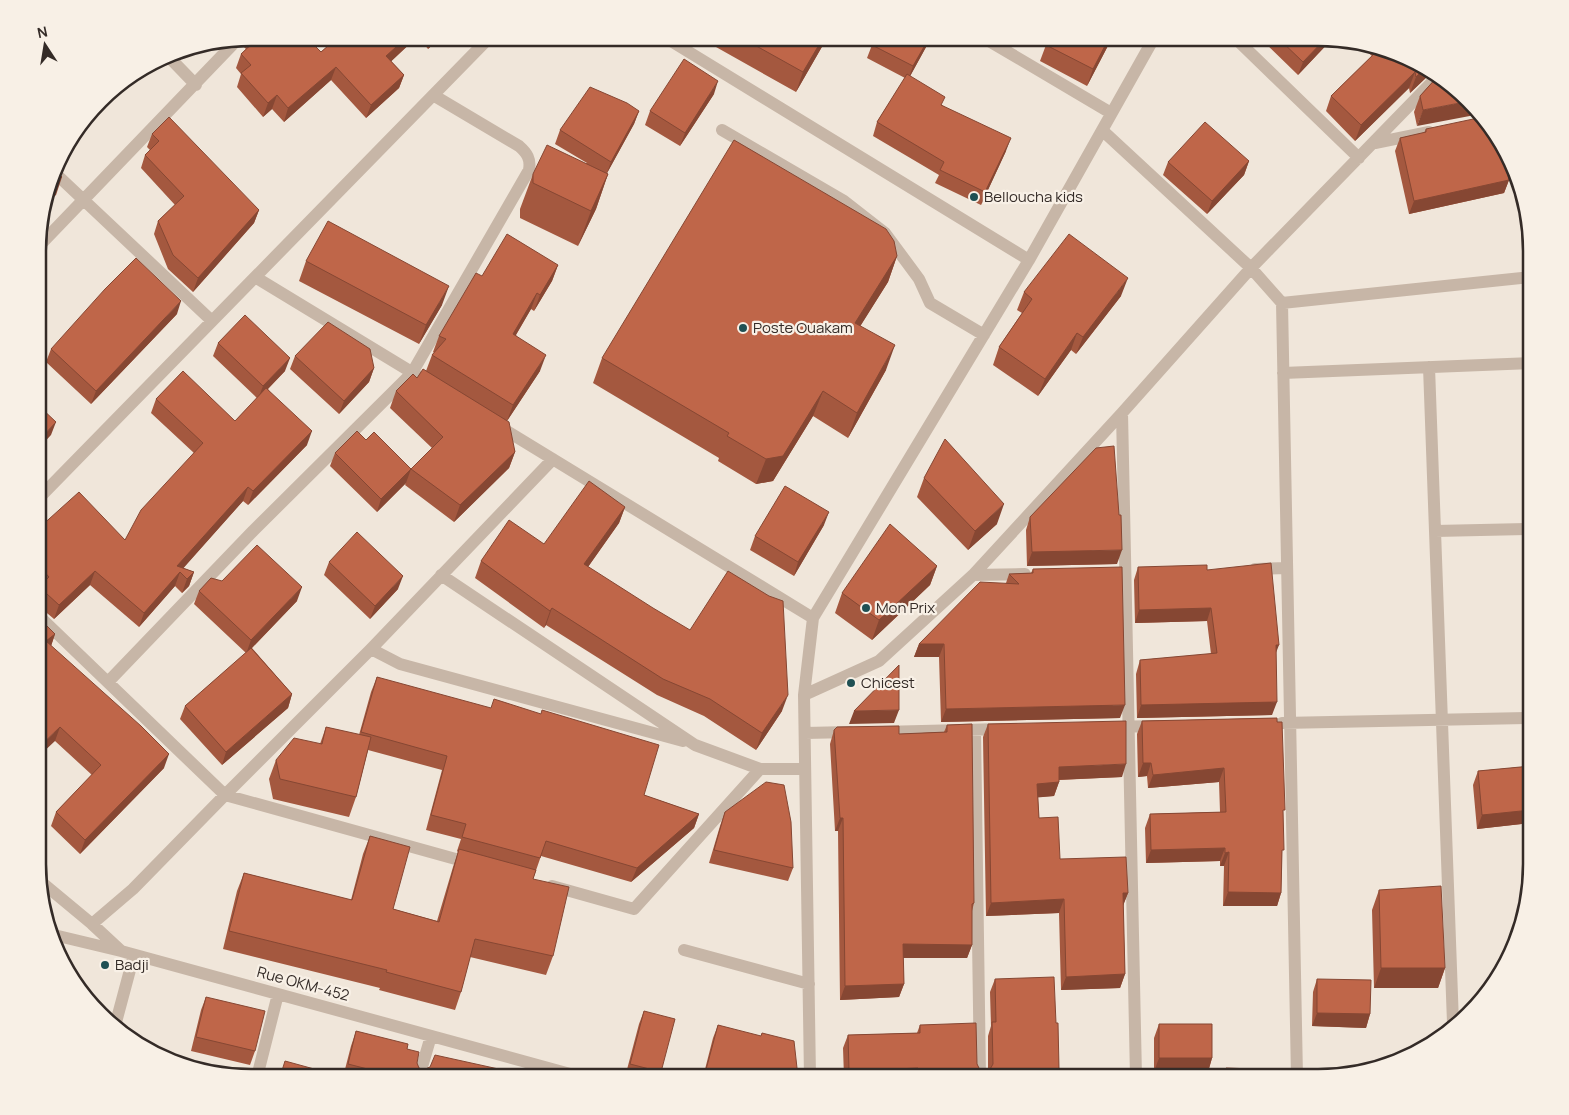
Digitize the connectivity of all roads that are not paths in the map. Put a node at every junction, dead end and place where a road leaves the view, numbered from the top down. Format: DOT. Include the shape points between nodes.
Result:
graph roads {
  1 [pos="482,46"];
  2 [pos="679,46"];
  3 [pos="998,46"];
  4 [pos="1149,46"];
  5 [pos="1243,46"];
  6 [pos="230,48"];
  7 [pos="173,62"];
  8 [pos="1433,82"];
  9 [pos="196,85"];
  10 [pos="433,96"];
  11 [pos="1111,113"];
  12 [pos="722,130"];
  13 [pos="1442,130"];
  14 [pos="1103,131"];
  15 [pos="1374,143"];
  16 [pos="1360,158"];
  17 [pos="60,178"];
  18 [pos="84,200"];
  19 [pos="47,238"];
  20 [pos="1029,260"];
  21 [pos="1251,268"];
  22 [pos="255,277"];
  23 [pos="1523,278"];
  24 [pos="1282,303"];
  25 [pos="212,321"];
  26 [pos="984,335"];
  27 [pos="1523,363"];
  28 [pos="1429,367"];
  29 [pos="412,372"];
  30 [pos="1283,373"];
  31 [pos="429,383"];
  32 [pos="1122,413"];
  33 [pos="487,418"];
  34 [pos="553,459"];
  35 [pos="46,491"];
  36 [pos="1523,529"];
  37 [pos="1435,531"];
  38 [pos="1287,568"];
  39 [pos="1240,570"];
  40 [pos="1040,574"];
  41 [pos="441,575"];
  42 [pos="973,575"];
  43 [pos="813,618"];
  44 [pos="46,623"];
  45 [pos="371,648"];
  46 [pos="108,682"];
  47 [pos="804,695"];
  48 [pos="1523,718"];
  49 [pos="1442,720"];
  50 [pos="1271,723"];
  51 [pos="1290,723"];
  52 [pos="1129,726"];
  53 [pos="1167,726"];
  54 [pos="1100,727"];
  55 [pos="1013,729"];
  56 [pos="975,730"];
  57 [pos="805,733"];
  58 [pos="695,745"];
  59 [pos="760,769"];
  60 [pos="805,770"];
  61 [pos="225,795"];
  62 [pos="482,866"];
  63 [pos="539,882"];
  64 [pos="48,887"];
  65 [pos="92,924"];
  66 [pos="59,936"];
  67 [pos="684,950"];
  68 [pos="128,953"];
  69 [pos="808,984"];
  70 [pos="278,994"];
  71 [pos="116,1018"];
  72 [pos="1453,1018"];
  73 [pos="431,1036"];
  74 [pos="259,1069"];
  75 [pos="421,1069"];
  76 [pos="552,1069"];
  77 [pos="810,1069"];
  78 [pos="980,1069"];
  79 [pos="1136,1069"];
  80 [pos="1297,1069"];
  1 -- 10 [label="street"];
  2 -- 20 [label="street"];
  3 -- 11 [label="street"];
  4 -- 11 [label="street"];
  5 -- 16 [label="street"];
  6 -- 9 [label="street"];
  7 -- 9 [label="street"];
  8 -- 15 [label="street"];
  9 -- 18 [label="street"];
  10 -- 22 [label="street"];
  10 -- 29 [label="street" via="526,152 530,170"];
  11 -- 14 [label="street"];
  12 -- 26 [label="street" via="844,201 885,233 919,279 930,302"];
  13 -- 15 [label="street"];
  14 -- 20 [label="street"];
  14 -- 21 [label="street"];
  15 -- 16 [label="street"];
  16 -- 21 [label="street"];
  17 -- 18 [label="street"];
  18 -- 19 [label="street"];
  18 -- 25 [label="street"];
  20 -- 26 [label="street"];
  21 -- 24 [label="street"];
  21 -- 32 [label="street"];
  22 -- 25 [label="street"];
  22 -- 29 [label="street"];
  23 -- 24 [label="street"];
  24 -- 30 [label="street"];
  25 -- 35 [label="street"];
  26 -- 43 [label="street"];
  27 -- 28 [label="street"];
  28 -- 30 [label="street"];
  28 -- 37 [label="street"];
  29 -- 31 [label="street"];
  29 -- 46 [label="street"];
  30 -- 38 [label="street"];
  32 -- 42 [label="street"];
  32 -- 52 [label="street"];
  33 -- 34 [label="street"];
  34 -- 41 [label="street"];
  34 -- 43 [label="street"];
  36 -- 37 [label="street"];
  37 -- 49 [label="street"];
  38 -- 39 [label="street"];
  38 -- 51 [label="street"];
  40 -- 42 [label="street"];
  41 -- 45 [label="street"];
  41 -- 58 [label="street"];
  42 -- 47 [label="street" via="879,661"];
  43 -- 47 [label="street"];
  44 -- 46 [label="street"];
  45 -- 58 [label="street" via="400,664"];
  45 -- 61 [label="street"];
  46 -- 61 [label="street"];
  47 -- 57 [label="street"];
  48 -- 49 [label="street"];
  49 -- 51 [label="street"];
  49 -- 72 [label="street"];
  50 -- 51 [label="street"];
  51 -- 80 [label="street"];
  52 -- 53 [label="street"];
  52 -- 54 [label="street"];
  52 -- 79 [label="street"];
  55 -- 56 [label="street"];
  56 -- 57 [label="street"];
  56 -- 78 [label="street"];
  57 -- 60 [label="street"];
  58 -- 59 [label="street"];
  59 -- 60 [label="street"];
  59 -- 63 [label="street" via="634,909"];
  60 -- 69 [label="street"];
  61 -- 62 [label="street"];
  61 -- 65 [label="street" via="133,889"];
  64 -- 65 [label="street, Rue OKM-452"];
  65 -- 68 [label="street, Rue OKM-452"];
  66 -- 68 [label="street"];
  67 -- 69 [label="street"];
  68 -- 70 [label="street, Rue OKM-452"];
  68 -- 71 [label="street"];
  69 -- 77 [label="street"];
  70 -- 73 [label="street, Rue OKM-452"];
  70 -- 74 [label="street"];
  73 -- 75 [label="street"];
  73 -- 76 [label="street, Rue OKM-452"];
}
